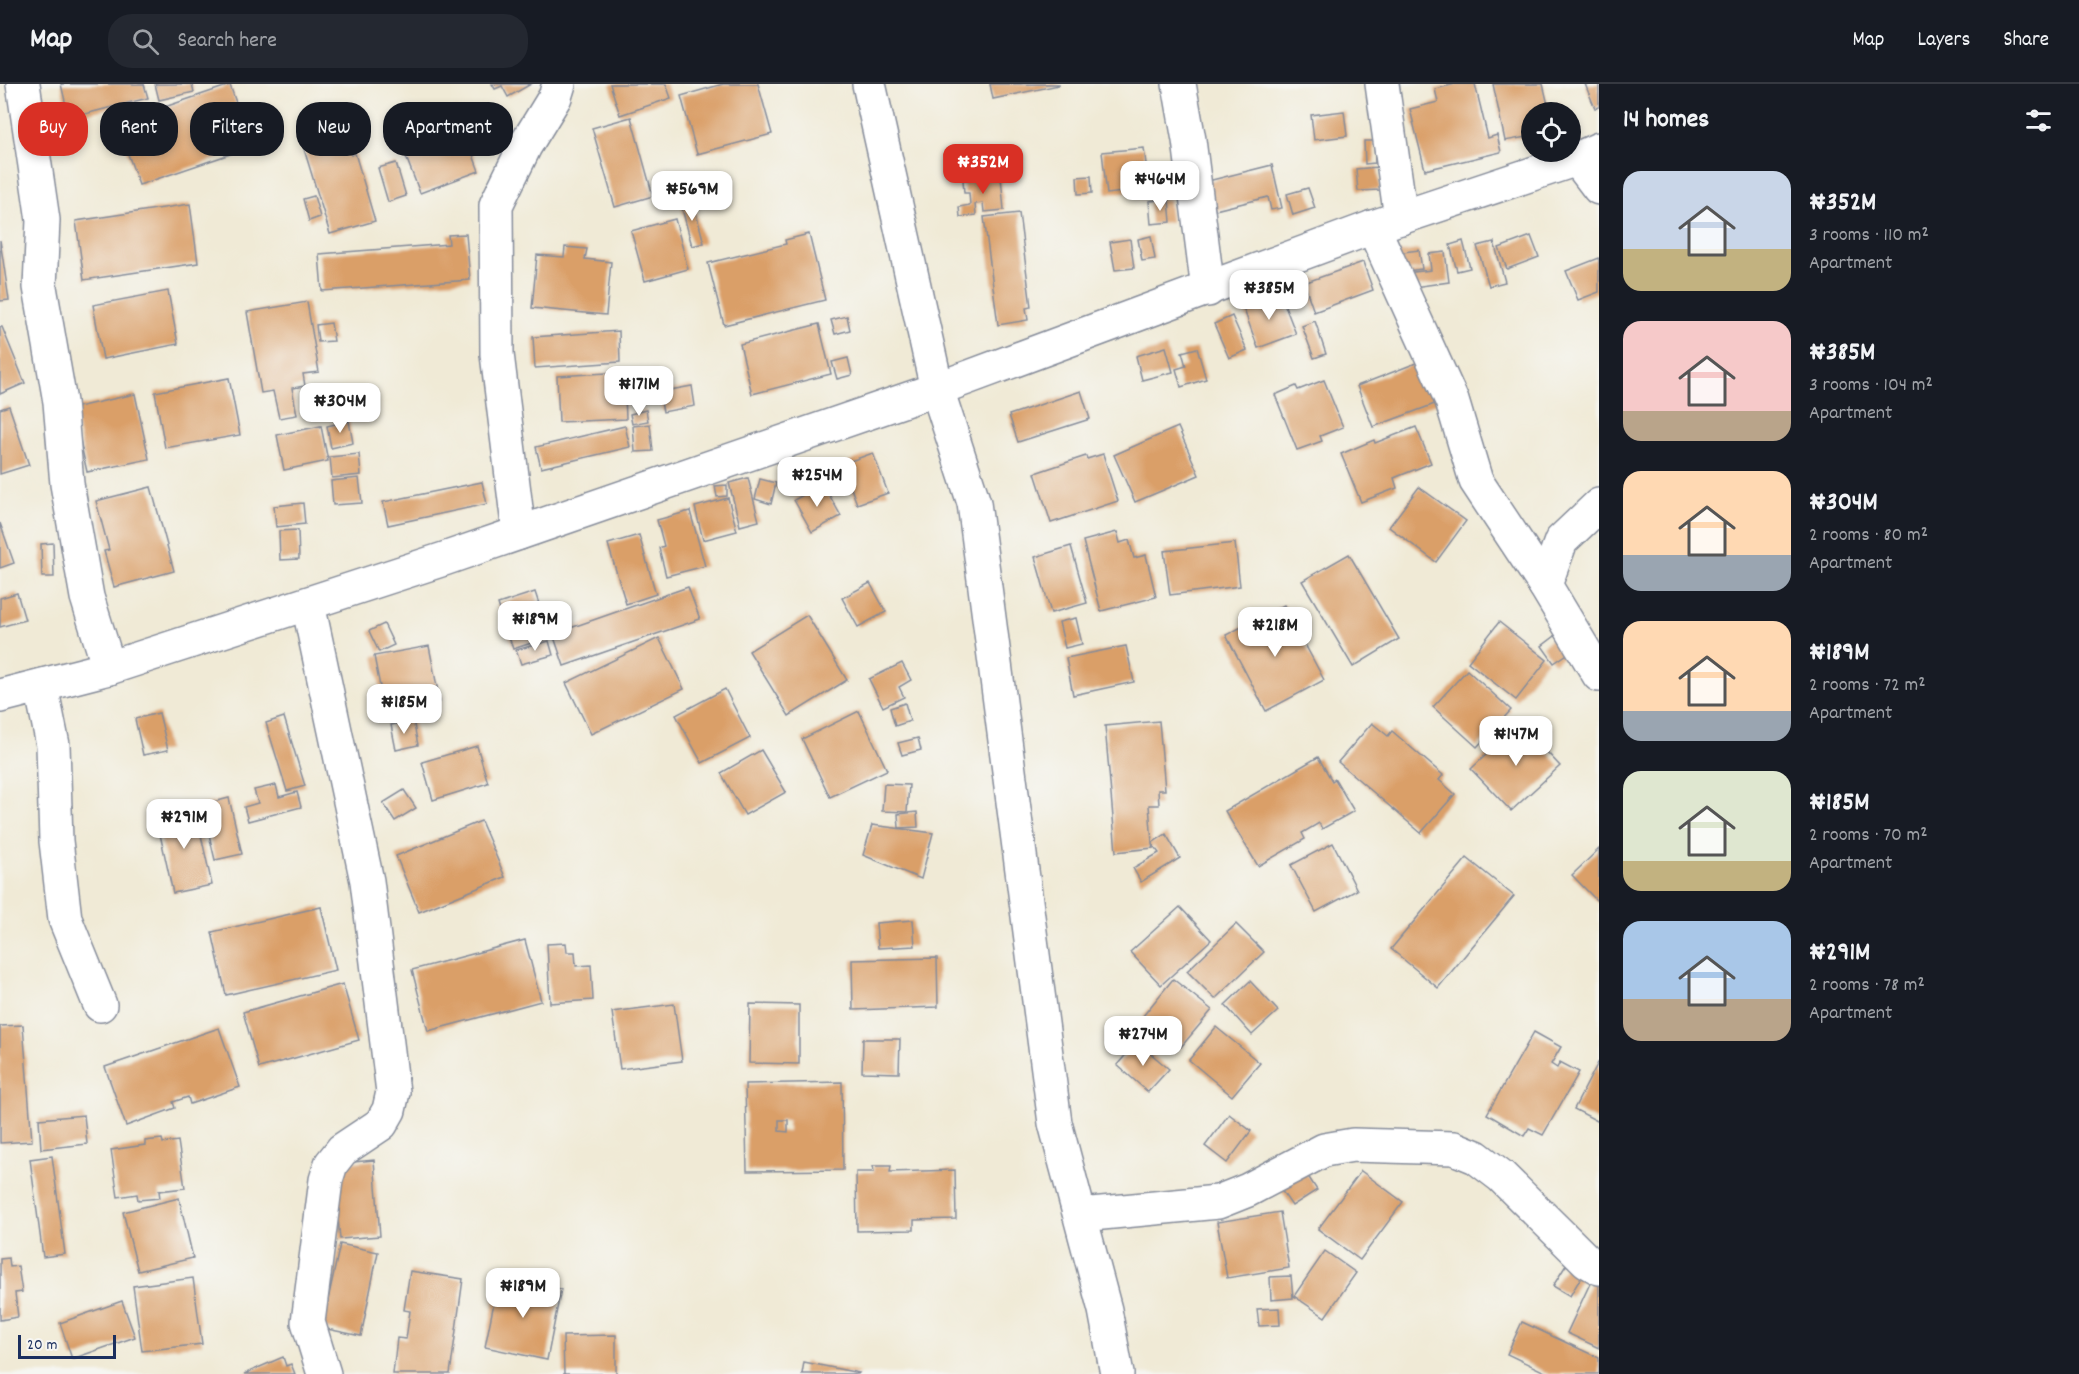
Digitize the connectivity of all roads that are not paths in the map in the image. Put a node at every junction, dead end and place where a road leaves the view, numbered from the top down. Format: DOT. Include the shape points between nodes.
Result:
graph roads {
  1 [pos="24,84"];
  2 [pos="559,84"];
  3 [pos="869,84"];
  4 [pos="1179,84"];
  5 [pos="1382,84"];
  6 [pos="1588,154"];
  7 [pos="1599,188"];
  8 [pos="1387,223"];
  9 [pos="1208,290"];
  10 [pos="937,389"];
  11 [pos="1599,505"];
  12 [pos="519,533"];
  13 [pos="1545,585"];
  14 [pos="308,604"];
  15 [pos="109,668"];
  16 [pos="1599,675"];
  17 [pos="41,686"];
  18 [pos="0,696"];
  19 [pos="100,1005"];
  20 [pos="1081,1215"];
  21 [pos="1599,1268"];
  22 [pos="324,1374"];
  23 [pos="1117,1374"];
  1 -- 15 [label="street" via="43,220 40,287 60,402 67,484 87,597"];
  2 -- 12 [label="street" via="496,205 497,354"];
  3 -- 10 [label="street"];
  4 -- 9 [label="street"];
  5 -- 8 [label="street"];
  6 -- 7 [label="street"];
  6 -- 8 [label="street"];
  8 -- 9 [label="street"];
  8 -- 13 [label="street" via="1452,401 1476,481"];
  9 -- 10 [label="street"];
  10 -- 12 [label="street"];
  10 -- 20 [label="street" via="974,503 1055,1123"];
  11 -- 13 [label="street" via="1561,541"];
  12 -- 14 [label="street"];
  13 -- 16 [label="street"];
  14 -- 15 [label="street"];
  14 -- 22 [label="street" via="367,881 393,1092 381,1124 342,1150 331,1164 326,1180 308,1322"];
  15 -- 17 [label="street"];
  17 -- 18 [label="street"];
  17 -- 19 [label="street" via="53,746 56,841 65,919"];
  20 -- 21 [label="street" via="1218,1202 1324,1149 1353,1145 1454,1149 1476,1157 1501,1176 1587,1261"];
  20 -- 23 [label="street"];
}
